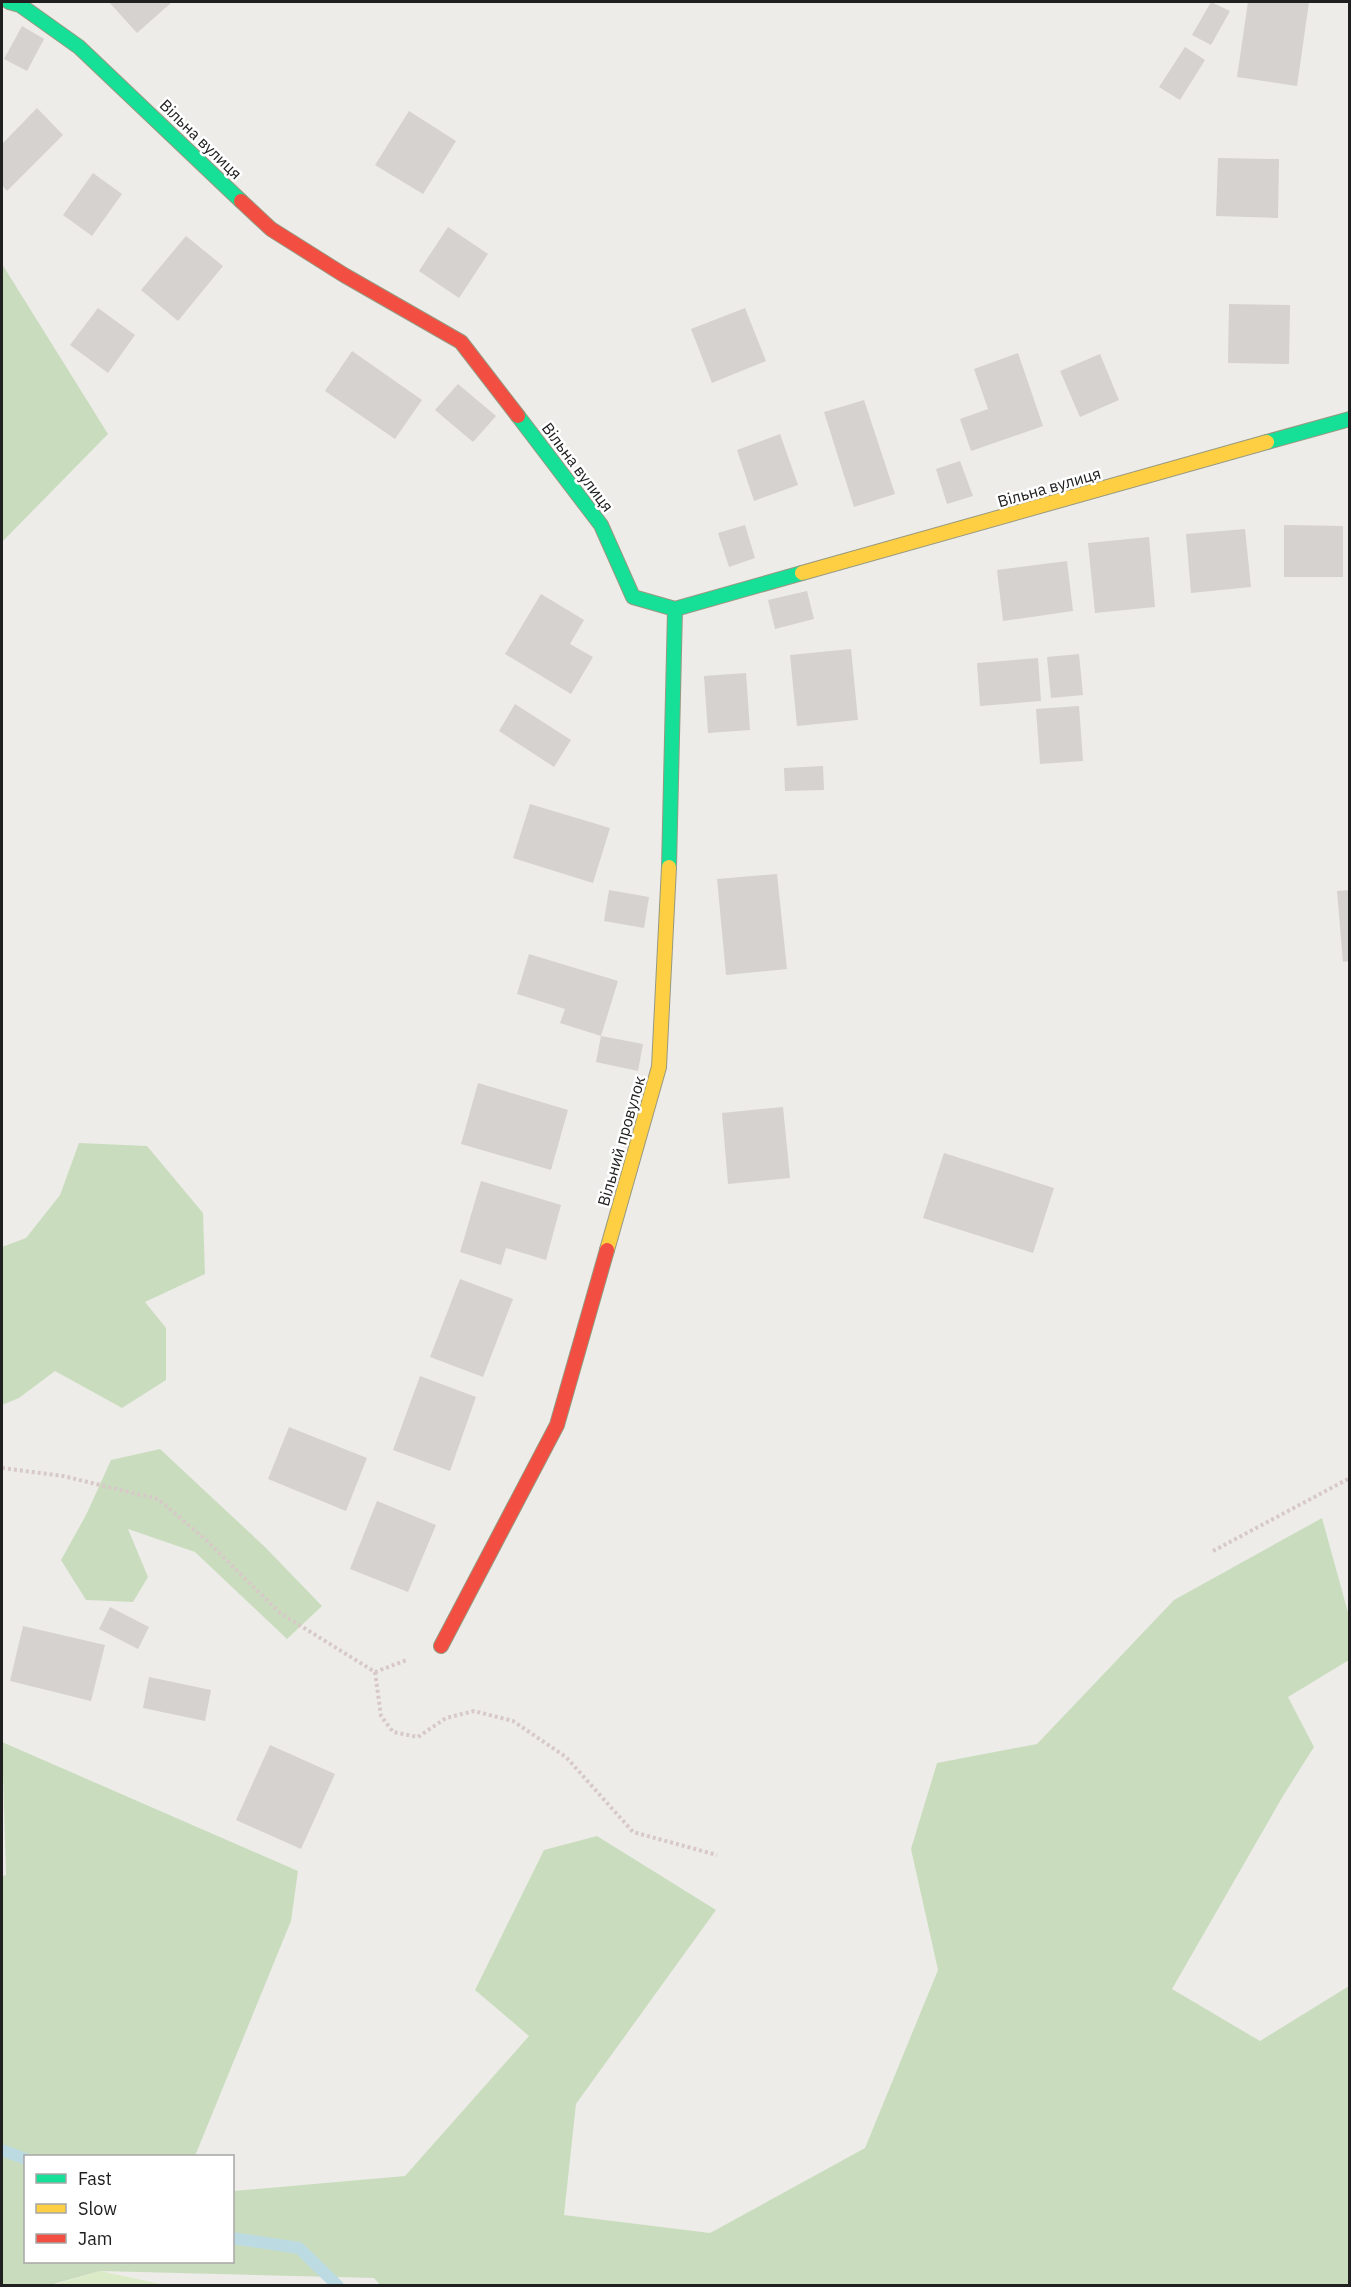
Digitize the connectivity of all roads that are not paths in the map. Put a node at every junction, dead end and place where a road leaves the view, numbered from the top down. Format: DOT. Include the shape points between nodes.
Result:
graph roads {
  1 [pos="9,2"];
  2 [pos="1350,419"];
  3 [pos="675,609"];
  4 [pos="441,1646"];
  1 -- 3 [label="street, Вільна вулиця" via="20,4 79,47 271,229 461,342 601,525 633,597"];
  2 -- 3 [label="street, Вільна вулиця"];
  3 -- 4 [label="street, Вільний провулок" via="671,819 659,1067 557,1425"];
}
